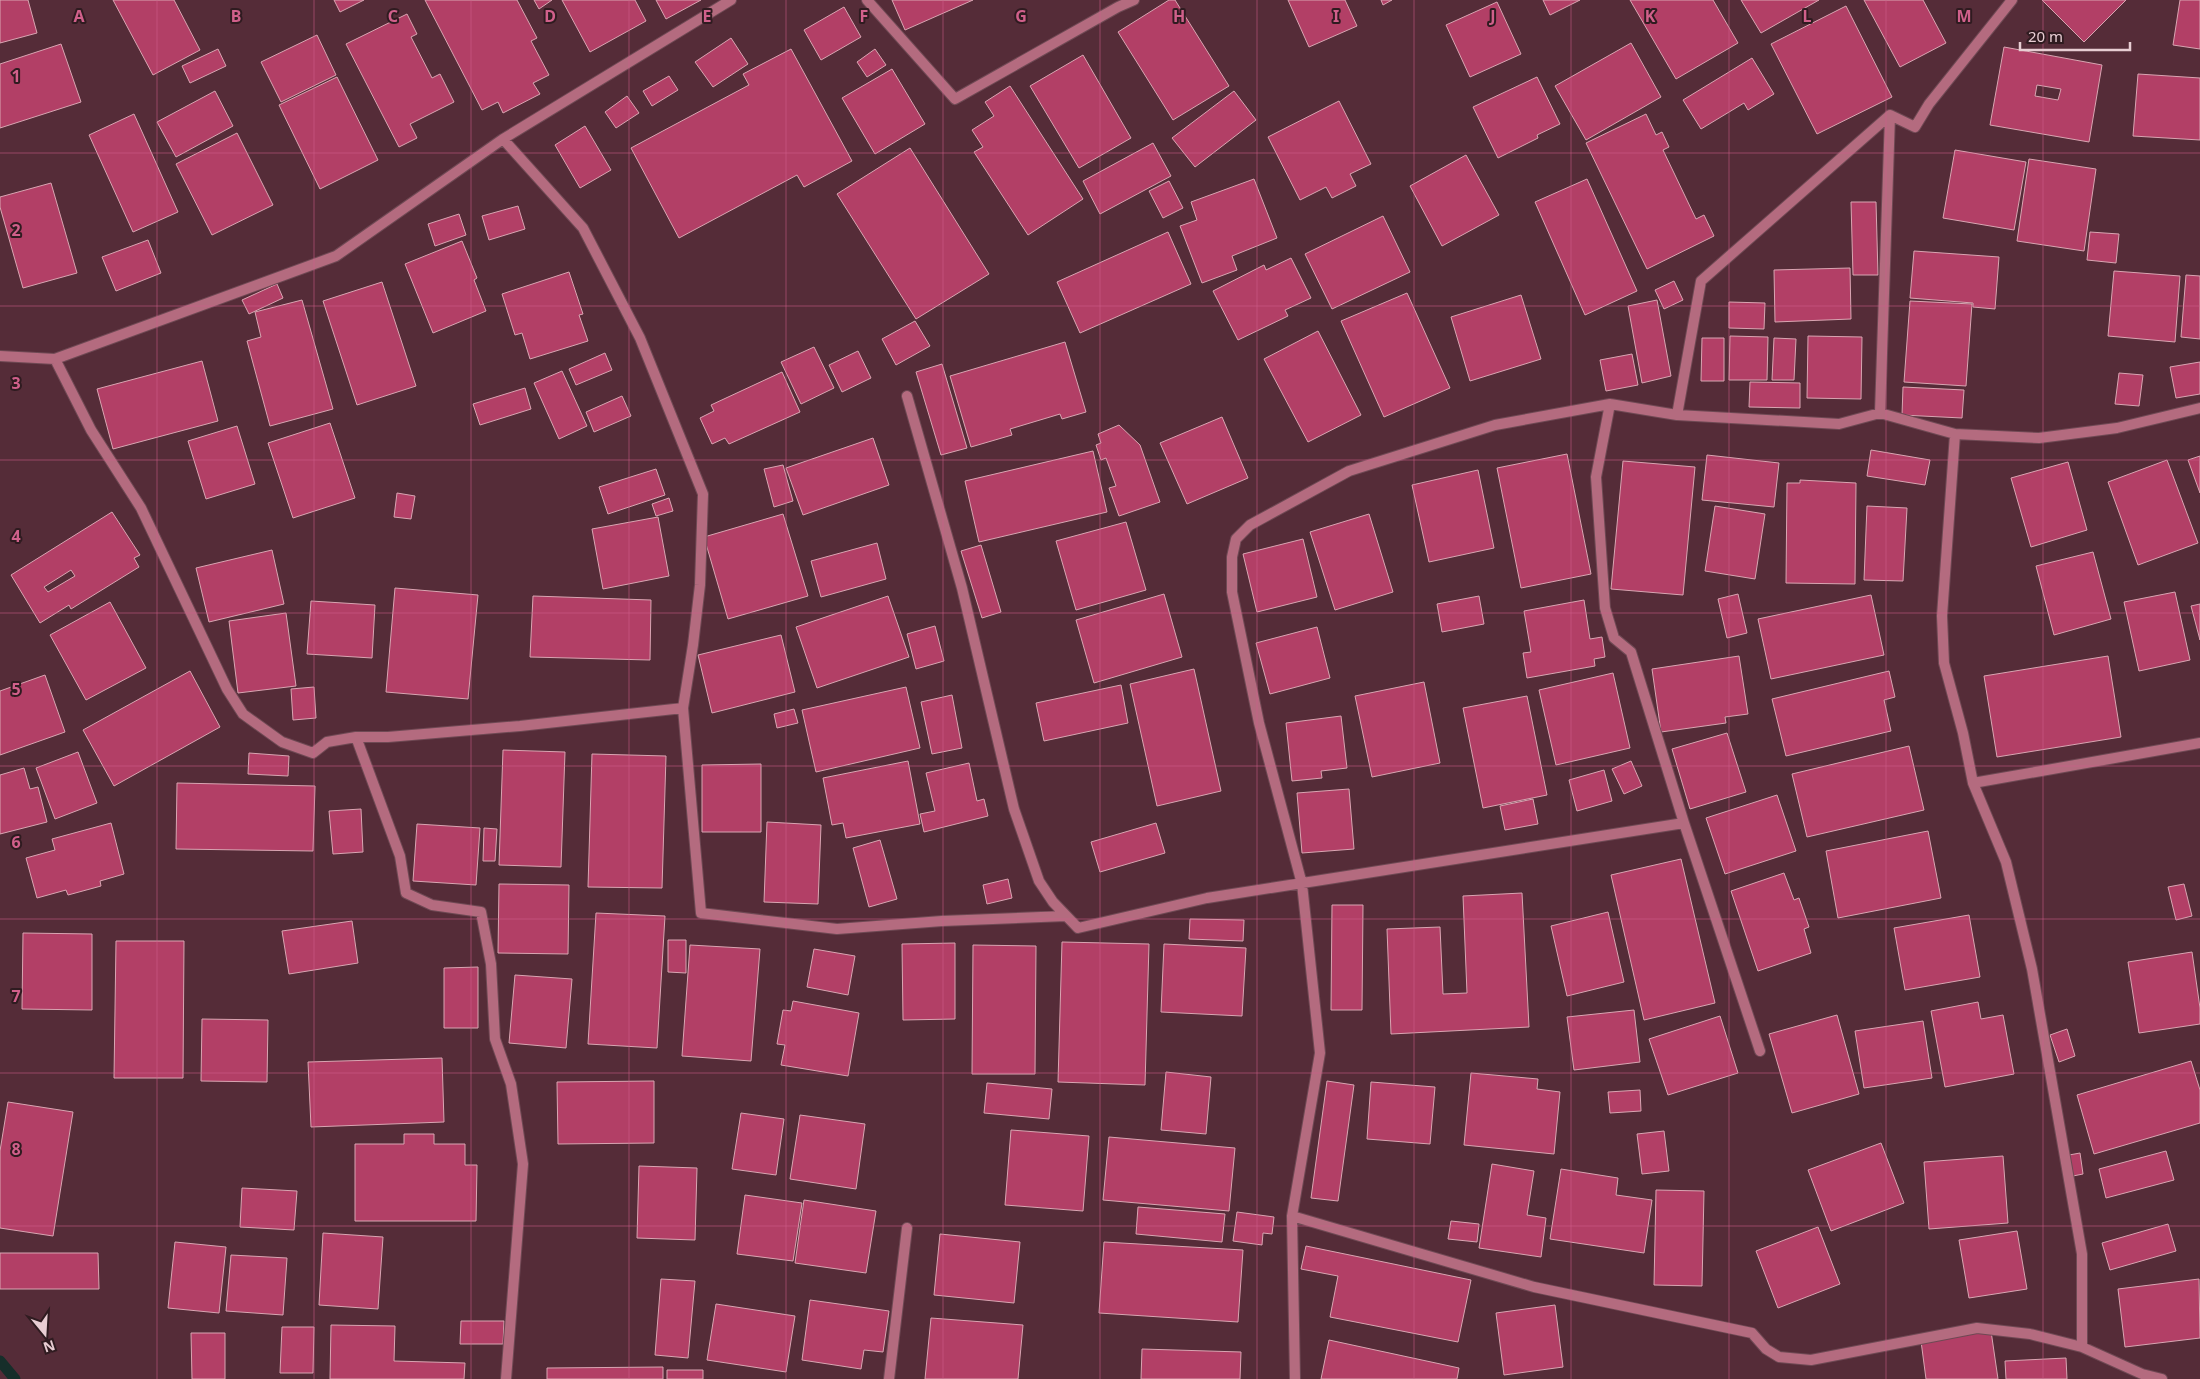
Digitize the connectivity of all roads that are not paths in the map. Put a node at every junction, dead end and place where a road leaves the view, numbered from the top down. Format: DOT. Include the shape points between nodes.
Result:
graph roads {
  1 [pos="731,0"];
  2 [pos="867,0"];
  3 [pos="1134,0"];
  4 [pos="2012,0"];
  5 [pos="1890,115"];
  6 [pos="503,139"];
  7 [pos="0,356"];
  8 [pos="55,359"];
  9 [pos="908,396"];
  10 [pos="1610,404"];
  11 [pos="2200,408"];
  12 [pos="1880,413"];
  13 [pos="1677,415"];
  14 [pos="1955,434"];
  15 [pos="683,708"];
  16 [pos="356,737"];
  17 [pos="2200,743"];
  18 [pos="1973,783"];
  19 [pos="1684,824"];
  20 [pos="1302,884"];
  21 [pos="1066,916"];
  22 [pos="1760,1051"];
  23 [pos="1292,1216"];
  24 [pos="907,1228"];
  25 [pos="2082,1347"];
  26 [pos="506,1379"];
  27 [pos="889,1379"];
  28 [pos="1295,1379"];
  29 [pos="2162,1379"];
  1 -- 6 [label="street"];
  2 -- 3 [label="street" via="955,99"];
  4 -- 5 [label="street" via="1929,104 1915,127"];
  5 -- 12 [label="street"];
  5 -- 13 [label="street" via="1701,281"];
  6 -- 8 [label="street" via="336,256"];
  6 -- 15 [label="street" via="583,228 640,338 703,494 700,585"];
  7 -- 8 [label="street"];
  8 -- 16 [label="street" via="91,430 140,508 227,689 243,714 282,742 313,753 327,742"];
  9 -- 21 [label="street" via="962,588 1014,809 1039,881"];
  10 -- 13 [label="street"];
  10 -- 19 [label="street" via="1596,477 1605,608 1614,638 1631,652"];
  10 -- 20 [label="street" via="1495,425 1349,472 1250,525 1236,539 1232,557 1232,592 1259,723"];
  11 -- 14 [label="street" via="2117,428 2039,438"];
  12 -- 13 [label="street" via="1839,424"];
  12 -- 14 [label="street"];
  14 -- 18 [label="street" via="1942,616 1944,664"];
  15 -- 16 [label="street" via="510,727"];
  15 -- 21 [label="street" via="701,913 837,929 942,920"];
  16 -- 26 [label="street" via="400,856 406,893 432,905 481,912 491,964 495,1039 511,1084 522,1164"];
  17 -- 18 [label="street"];
  18 -- 25 [label="street" via="2006,862 2032,969 2082,1254"];
  19 -- 20 [label="street"];
  19 -- 22 [label="street"];
  20 -- 21 [label="street" via="1208,898 1078,928"];
  20 -- 23 [label="street" via="1320,1052"];
  23 -- 25 [label="street" via="1534,1288 1752,1333 1766,1349 1779,1357 1811,1360 1977,1328 2030,1334"];
  23 -- 28 [label="street"];
  24 -- 27 [label="street"];
  25 -- 29 [label="street" via="2142,1374"];
}
